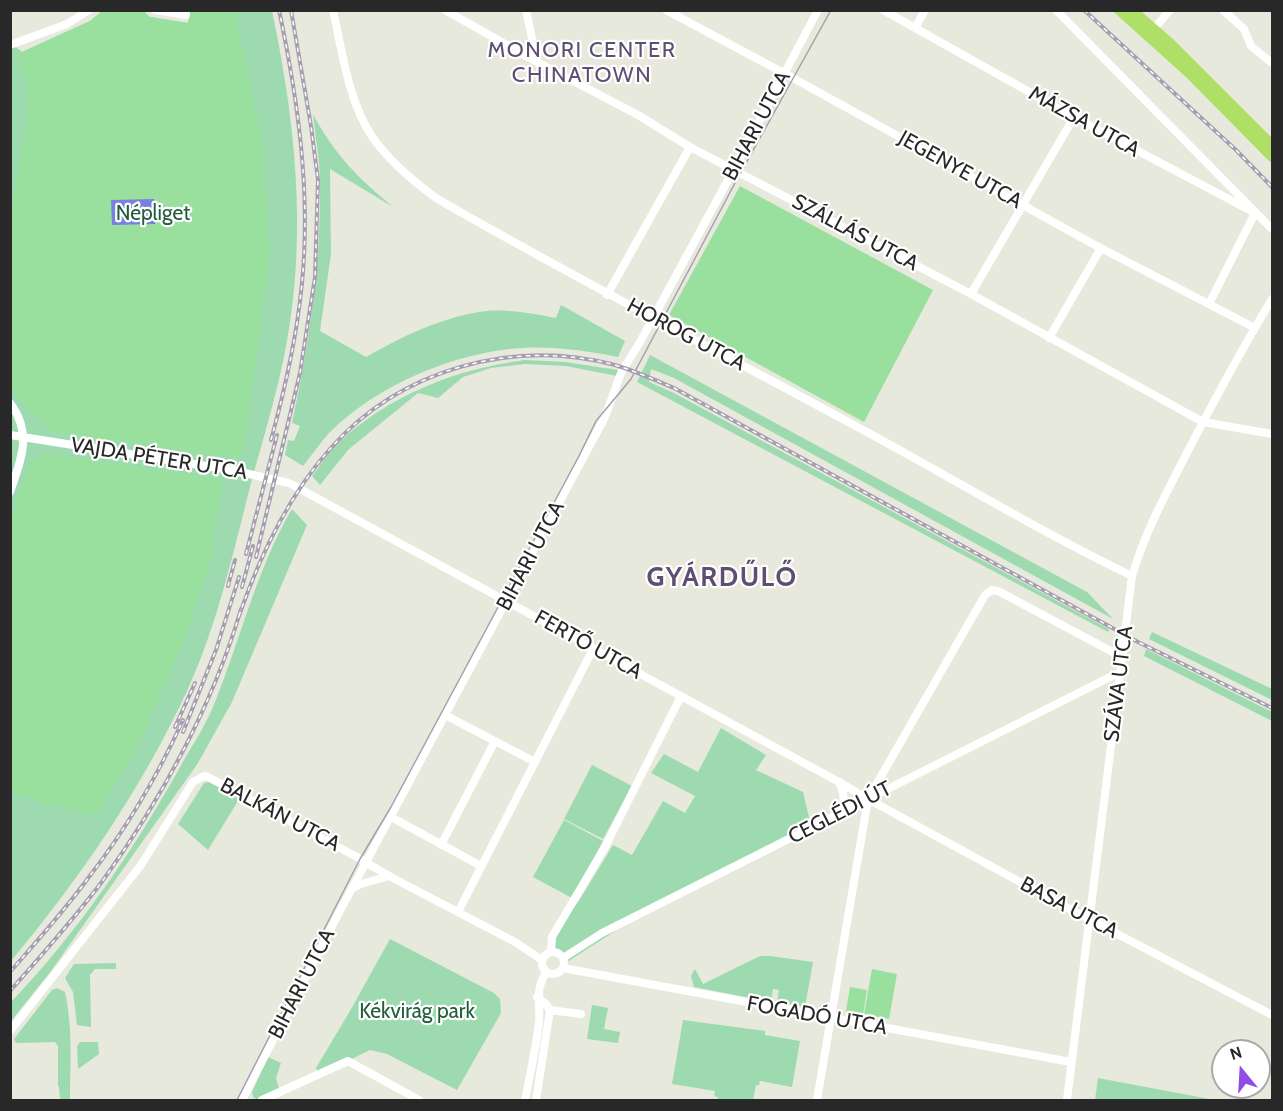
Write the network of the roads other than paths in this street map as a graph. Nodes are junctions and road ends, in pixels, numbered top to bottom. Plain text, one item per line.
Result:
1 (89, 10) edge
2 (155, 10) edge
3 (333, 10) edge
4 (445, 10) edge
5 (526, 10) edge
6 (666, 10) edge
7 (818, 10) edge
8 (883, 10) edge
9 (925, 10) edge
10 (1056, 10) edge
11 (1170, 10) edge
12 (1223, 10) edge
13 (1125, 11) edge
14 (186, 15) dead end
15 (915, 28) junction
16 (1152, 32) junction
17 (10, 45) edge
18 (537, 62) junction
19 (1272, 63) edge
20 (785, 74) junction
21 (1074, 117) junction
22 (1272, 145) edge
23 (690, 147) junction
24 (1272, 157) edge
25 (734, 168) junction
26 (1227, 185) junction
27 (1221, 196) junction
28 (1023, 206) junction
29 (1255, 213) junction
30 (1272, 229) edge
31 (1101, 248) junction
32 (971, 294) junction
33 (607, 295) junction
34 (1272, 299) edge
35 (1209, 304) junction
36 (654, 317) junction
37 (1255, 328) junction
38 (1049, 338) junction
39 (10, 403) edge
40 (1203, 422) junction
41 (1272, 434) edge
42 (10, 435) edge
43 (24, 437) junction
44 (304, 490) joint
45 (10, 492) edge
46 (1132, 576) junction
47 (507, 601) junction
48 (593, 649) junction
49 (1122, 657) junction
50 (1120, 672) junction
51 (681, 696) junction
52 (445, 715) junction
53 (495, 741) junction
54 (535, 762) junction
55 (839, 782) junction
56 (868, 800) junction
57 (839, 813) junction
58 (391, 817) junction
59 (441, 845) junction
60 (367, 862) junction
61 (481, 866) junction
62 (389, 876) junction
63 (353, 888) junction
64 (458, 912) junction
65 (1089, 920) junction
66 (551, 952) junction
67 (562, 958) junction
68 (542, 960) junction
69 (563, 968) junction
70 (546, 972) junction
71 (537, 997) junction
72 (550, 1010) junction
73 (581, 1014) dead end
74 (1272, 1015) edge
75 (831, 1018) junction
76 (10, 1031) edge
77 (1071, 1062) junction
78 (242, 1101) edge
79 (262, 1101) edge
80 (419, 1101) edge
81 (525, 1101) edge
82 (536, 1101) edge
83 (817, 1101) edge
84 (1067, 1101) edge

1 - 17 street
2 - 14 street
3 - 33 street, HOROG UTCA
4 - 18 street, SZÁLLÁS UTCA
5 - 18 street
6 - 20 street, JEGENYE UTCA
7 - 20 street, BIHARI UTCA
8 - 15 street, MÁZSA UTCA
9 - 15 street
10 - 26 street
11 - 16 street
12 - 19 street
13 - 16 main road
15 - 21 street, MÁZSA UTCA
16 - 22 main road
16 - 24 main road
18 - 23 street, SZÁLLÁS UTCA
20 - 25 street, BIHARI UTCA
20 - 28 street, JEGENYE UTCA
21 - 27 street, MÁZSA UTCA
21 - 28 street
23 - 25 street, SZÁLLÁS UTCA
23 - 33 street
25 - 32 street, SZÁLLÁS UTCA
25 - 36 street, BIHARI UTCA
26 - 27 street
26 - 29 street
27 - 29 street, MÁZSA UTCA
28 - 31 street, JEGENYE UTCA
28 - 32 street
29 - 30 street
29 - 35 street
31 - 35 street, JEGENYE UTCA
31 - 38 street
32 - 38 street, SZÁLLÁS UTCA
33 - 36 street, HOROG UTCA
34 - 37 street, SZÁVA UTCA
35 - 37 street, JEGENYE UTCA
36 - 46 street, HOROG UTCA
36 - 47 street, BIHARI UTCA
37 - 40 street, SZÁVA UTCA
38 - 40 street, SZÁLLÁS UTCA
39 - 43 street
40 - 41 street, SZÁLLÁS UTCA
40 - 46 street, SZÁVA UTCA
42 - 43 street, VAJDA PÉTER UTCA
43 - 44 street, VAJDA PÉTER UTCA
43 - 45 street
44 - 47 street, FERTŐ UTCA
46 - 49 street, SZÁVA UTCA
47 - 48 street, FERTŐ UTCA
47 - 52 street, BIHARI UTCA
48 - 51 street, FERTŐ UTCA
48 - 54 street
49 - 50 street, SZÁVA UTCA
49 - 56 street
50 - 56 street, CEGLÉDI ÚT
50 - 65 street, SZÁVA UTCA
51 - 55 street, FERTŐ UTCA
51 - 66 street
52 - 53 street
52 - 58 street, BIHARI UTCA
53 - 54 street
53 - 59 street
54 - 61 street
55 - 56 street, BASA UTCA
55 - 57 street
56 - 57 street, CEGLÉDI ÚT
56 - 65 street, BASA UTCA
56 - 75 street
57 - 67 street, CEGLÉDI ÚT
58 - 59 street
58 - 60 street, BIHARI UTCA
59 - 61 street
60 - 62 street, BALKÁN UTCA
60 - 63 street, BIHARI UTCA
60 - 76 street, BALKÁN UTCA
61 - 64 street
62 - 63 street
62 - 64 street, BALKÁN UTCA
63 - 78 street, BIHARI UTCA
64 - 68 street, BALKÁN UTCA
65 - 74 street, BASA UTCA
65 - 77 street, SZÁVA UTCA
66 - 67 street
66 - 68 street
67 - 69 street
68 - 70 street
69 - 70 street
69 - 75 street, FOGADÓ UTCA
70 - 71 street
71 - 72 street
71 - 81 street
72 - 73 street
72 - 82 street
75 - 77 street, FOGADÓ UTCA
75 - 83 street
77 - 84 street, SZÁVA UTCA
79 - 80 street

